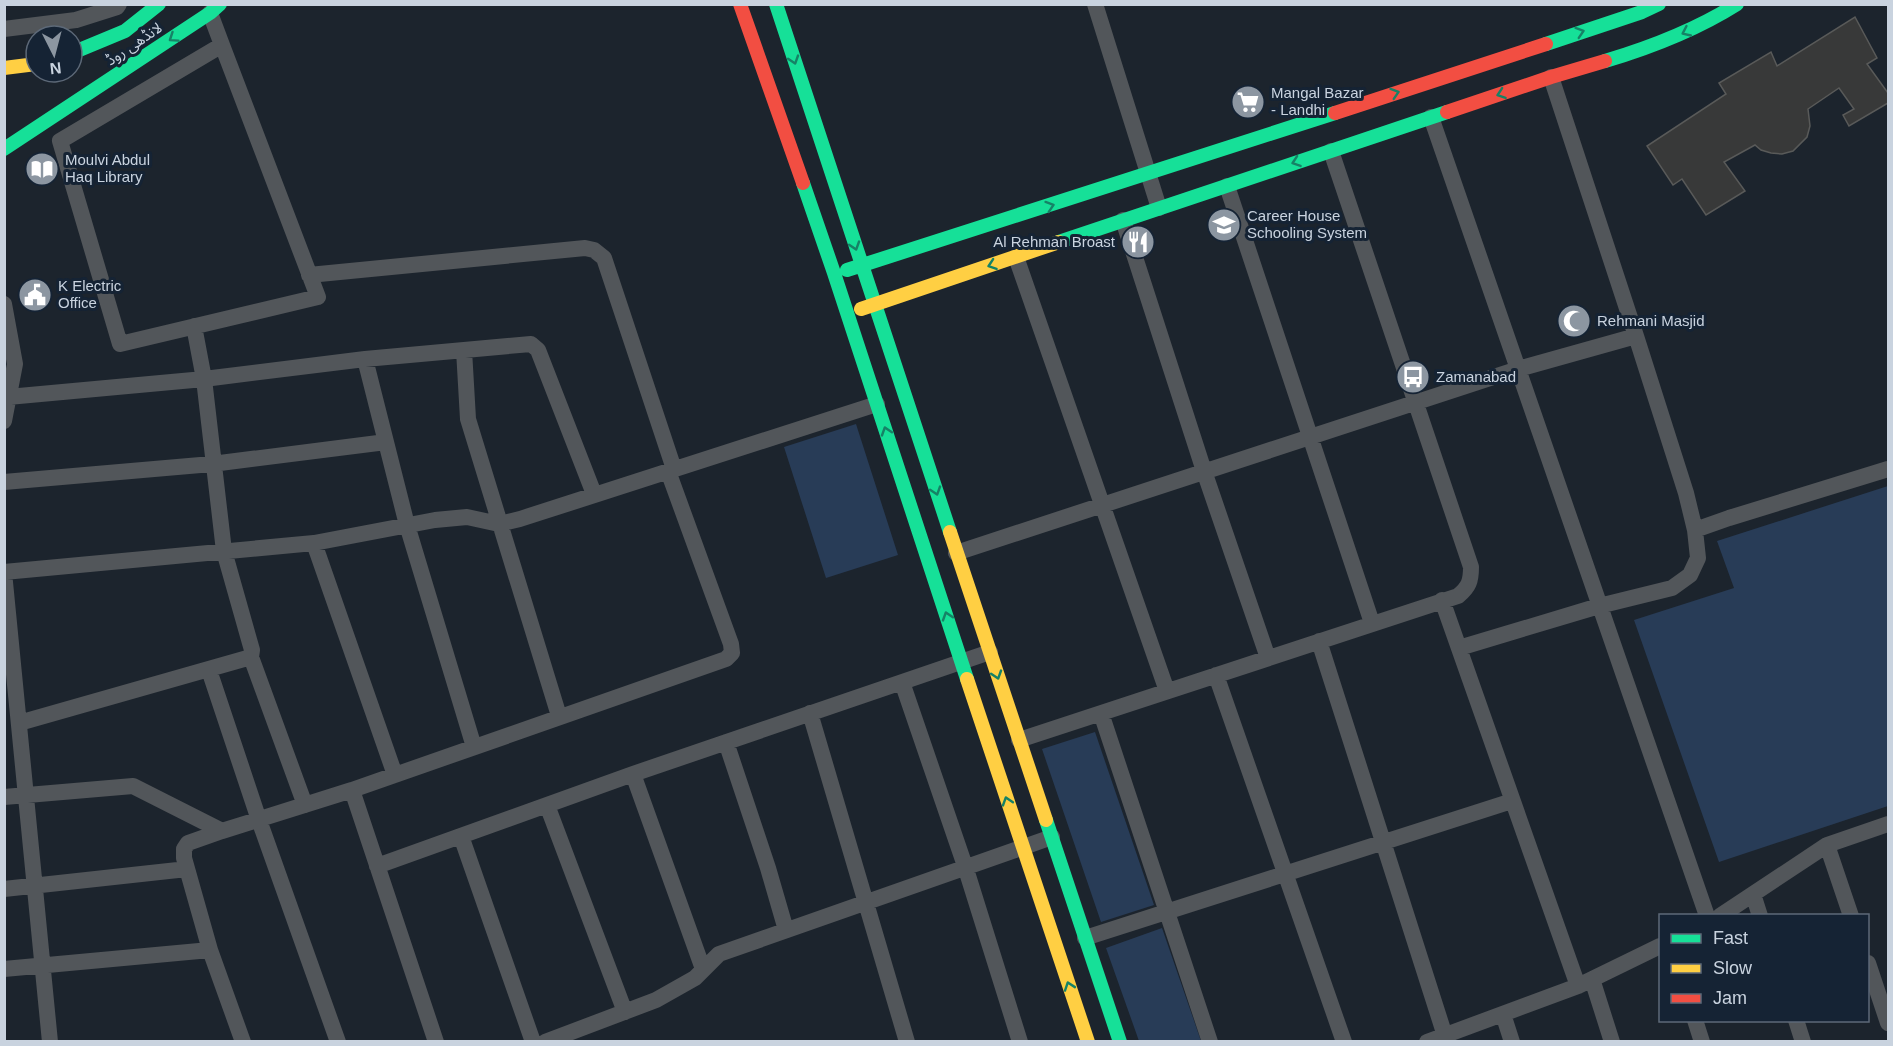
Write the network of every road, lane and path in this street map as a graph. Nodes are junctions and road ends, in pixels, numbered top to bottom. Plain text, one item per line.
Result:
1 (119, 4) edge
2 (159, 4) edge
3 (740, 4) edge
4 (776, 4) edge
5 (1095, 4) edge
6 (1659, 4) edge
7 (1730, 6) edge
8 (215, 9) edge
9 (4, 29) edge
10 (222, 45) junction
11 (84, 48) edge
12 (24, 66) edge
13 (4, 68) edge
14 (1551, 77) junction
15 (1431, 117) junction
16 (4, 149) edge
17 (1331, 151) junction
18 (1148, 174) junction
19 (1227, 186) junction
20 (1159, 208) junction
21 (1123, 220) junction
22 (1016, 257) junction
23 (861, 267) junction
24 (834, 273) junction
25 (309, 275) junction
26 (4, 303) edge
27 (874, 305) junction
28 (846, 314) junction
29 (194, 326) junction
30 (1636, 336) junction
31 (464, 350) junction
32 (365, 359) junction
33 (10, 365) edge
34 (1518, 369) junction
35 (204, 379) junction
36 (8, 398) junction
37 (1416, 403) junction
38 (877, 404) junction
39 (4, 421) edge
40 (1310, 437) junction
41 (386, 442) junction
42 (212, 464) junction
43 (671, 470) junction
44 (1888, 470) edge
45 (1204, 471) junction
46 (4, 482) edge
47 (594, 494) junction
48 (1102, 507) junction
49 (499, 524) junction
50 (407, 525) junction
51 (1695, 530) junction
52 (314, 543) junction
53 (224, 551) junction
54 (957, 553) junction
55 (4, 572) edge
56 (1442, 600) junction
57 (1599, 606) junction
58 (1372, 623) junction
59 (1319, 641) junction
60 (1459, 648) junction
61 (990, 652) junction
62 (251, 657) junction
63 (1268, 658) junction
64 (962, 662) junction
65 (209, 670) junction
66 (1216, 675) junction
67 (902, 682) junction
68 (1167, 691) junction
69 (810, 713) junction
70 (1101, 713) junction
71 (559, 717) junction
72 (19, 723) junction
73 (1019, 740) junction
74 (726, 742) junction
75 (474, 747) junction
76 (633, 774) junction
77 (395, 775) junction
78 (352, 790) junction
79 (26, 795) junction
80 (4, 797) edge
81 (1512, 801) junction
82 (305, 805) junction
83 (547, 805) junction
84 (259, 820) junction
85 (1888, 824) edge
86 (222, 831) junction
87 (461, 836) junction
88 (1052, 837) junction
89 (1383, 842) junction
90 (1827, 845) junction
91 (1022, 848) junction
92 (377, 866) junction
93 (965, 867) junction
94 (187, 869) junction
95 (1285, 874) junction
96 (35, 887) junction
97 (4, 889) edge
98 (1753, 894) junction
99 (867, 904) junction
100 (1166, 912) junction
101 (1707, 914) edge
102 (1722, 914) edge
103 (1760, 914) edge
104 (1851, 914) edge
105 (786, 930) junction
106 (1085, 938) junction
107 (1659, 946) edge
108 (210, 950) junction
109 (43, 966) junction
110 (1869, 966) edge
111 (4, 969) edge
112 (703, 969) junction
113 (1585, 982) junction
114 (625, 1012) junction
115 (1503, 1014) junction
116 (1696, 1022) edge
117 (1797, 1022) edge
118 (1888, 1023) edge
119 (579, 1036) edge
120 (1445, 1036) junction
121 (50, 1041) edge
122 (243, 1041) edge
123 (338, 1041) edge
124 (436, 1041) edge
125 (533, 1041) edge
126 (545, 1041) edge
127 (907, 1041) edge
128 (1020, 1041) edge
129 (1088, 1041) edge
130 (1120, 1041) edge
131 (1210, 1041) edge
132 (1344, 1041) edge
133 (1427, 1041) edge
134 (1512, 1041) edge
135 (1612, 1041) edge
136 (1702, 1041) edge
137 (1803, 1041) edge

1 - 9 street
2 - 11 main road, لانڈھی روڈ
3 - 24 main road
4 -> 23 main road
5 - 18 street
18 -> 6 main road
7 -> 14 main road
8 - 10 street
8 -> 16 main road, لانڈھی روڈ
10 - 25 street
10 - 29 street
12 - 13 main road
14 -> 15 main road
14 - 30 street
15 - 17 main road
15 - 34 street
17 -> 19 main road
17 - 37 street
18 - 20 street
23 -> 18 main road
19 - 20 main road
19 - 40 street
20 - 21 main road
21 - 22 main road
21 - 45 street
22 -> 27 main road
22 - 48 street
23 - 24 main road
23 - 27 main road
24 - 28 main road
25 - 29 street
25 - 43 street
26 - 33 street
27 - 28 main road
27 -> 54 main road
28 - 38 main road
29 - 35 street
30 - 34 street
30 - 51 street
31 - 32 street
31 - 47 street
31 - 49 street
32 - 35 street
32 - 41 street
33 - 36 street
34 - 37 street
34 - 57 street
35 - 36 street
35 - 42 street
36 - 39 street
37 - 40 street
37 - 56 street
38 - 43 street
64 -> 38 main road
40 - 45 street
40 - 58 street
41 - 42 street
41 - 50 street
42 - 46 street
42 - 53 street
43 - 47 street
43 - 71 street
44 - 51 street
45 - 48 street
45 - 63 street
47 - 49 street
48 - 54 street
48 - 68 street
49 - 50 street
49 - 71 street
50 - 52 street
50 - 75 street
51 - 57 street
52 - 53 street
52 - 77 street
53 - 55 street
53 - 62 street
54 - 61 main road
55 - 72 street
56 - 58 street
56 - 60 street
57 - 60 street
57 - 101 street
58 - 59 street
59 - 63 street
59 - 89 street
60 - 81 street
61 - 64 street
61 -> 73 main road
62 - 65 street
62 - 82 street
63 - 66 street
64 - 67 street
91 -> 64 main road
65 - 72 street
65 - 84 street
66 - 68 street
66 - 95 street
67 - 69 street
67 - 93 street
68 - 70 street
69 - 74 street
69 - 99 street
70 - 73 street
70 - 100 street
71 - 75 street
72 - 79 street
73 - 88 main road
74 - 76 street
74 - 105 street
75 - 77 street
76 - 83 street
76 - 112 street
77 - 78 street
78 - 82 street
78 - 92 street
79 - 80 street
79 - 86 street
79 - 96 street
81 - 89 street
81 - 113 street
82 - 84 street
83 - 87 street
83 - 114 street
84 - 86 street
84 - 123 street
85 - 90 street
86 - 94 street
87 - 92 street
87 - 125 street
88 - 91 street
88 - 106 main road
89 - 95 street
89 - 120 street
90 - 98 street
90 - 104 street
91 - 93 street
129 -> 91 main road
92 - 124 street
93 - 99 street
93 - 128 street
94 - 96 street
94 - 108 street
95 - 100 street
95 - 132 street
96 - 97 street
96 - 109 street
98 - 102 street
98 - 103 street
99 - 105 street
99 - 127 street
100 - 106 street
100 - 131 street
105 - 112 street
106 - 130 main road
107 - 113 street
108 - 109 street
108 - 122 street
109 - 111 street
109 - 121 street
110 - 118 street
112 - 114 street
113 - 115 street
113 - 135 street
114 - 119 street
115 - 120 street
115 - 134 street
116 - 136 street
117 - 137 street
119 - 126 street
120 - 133 street

